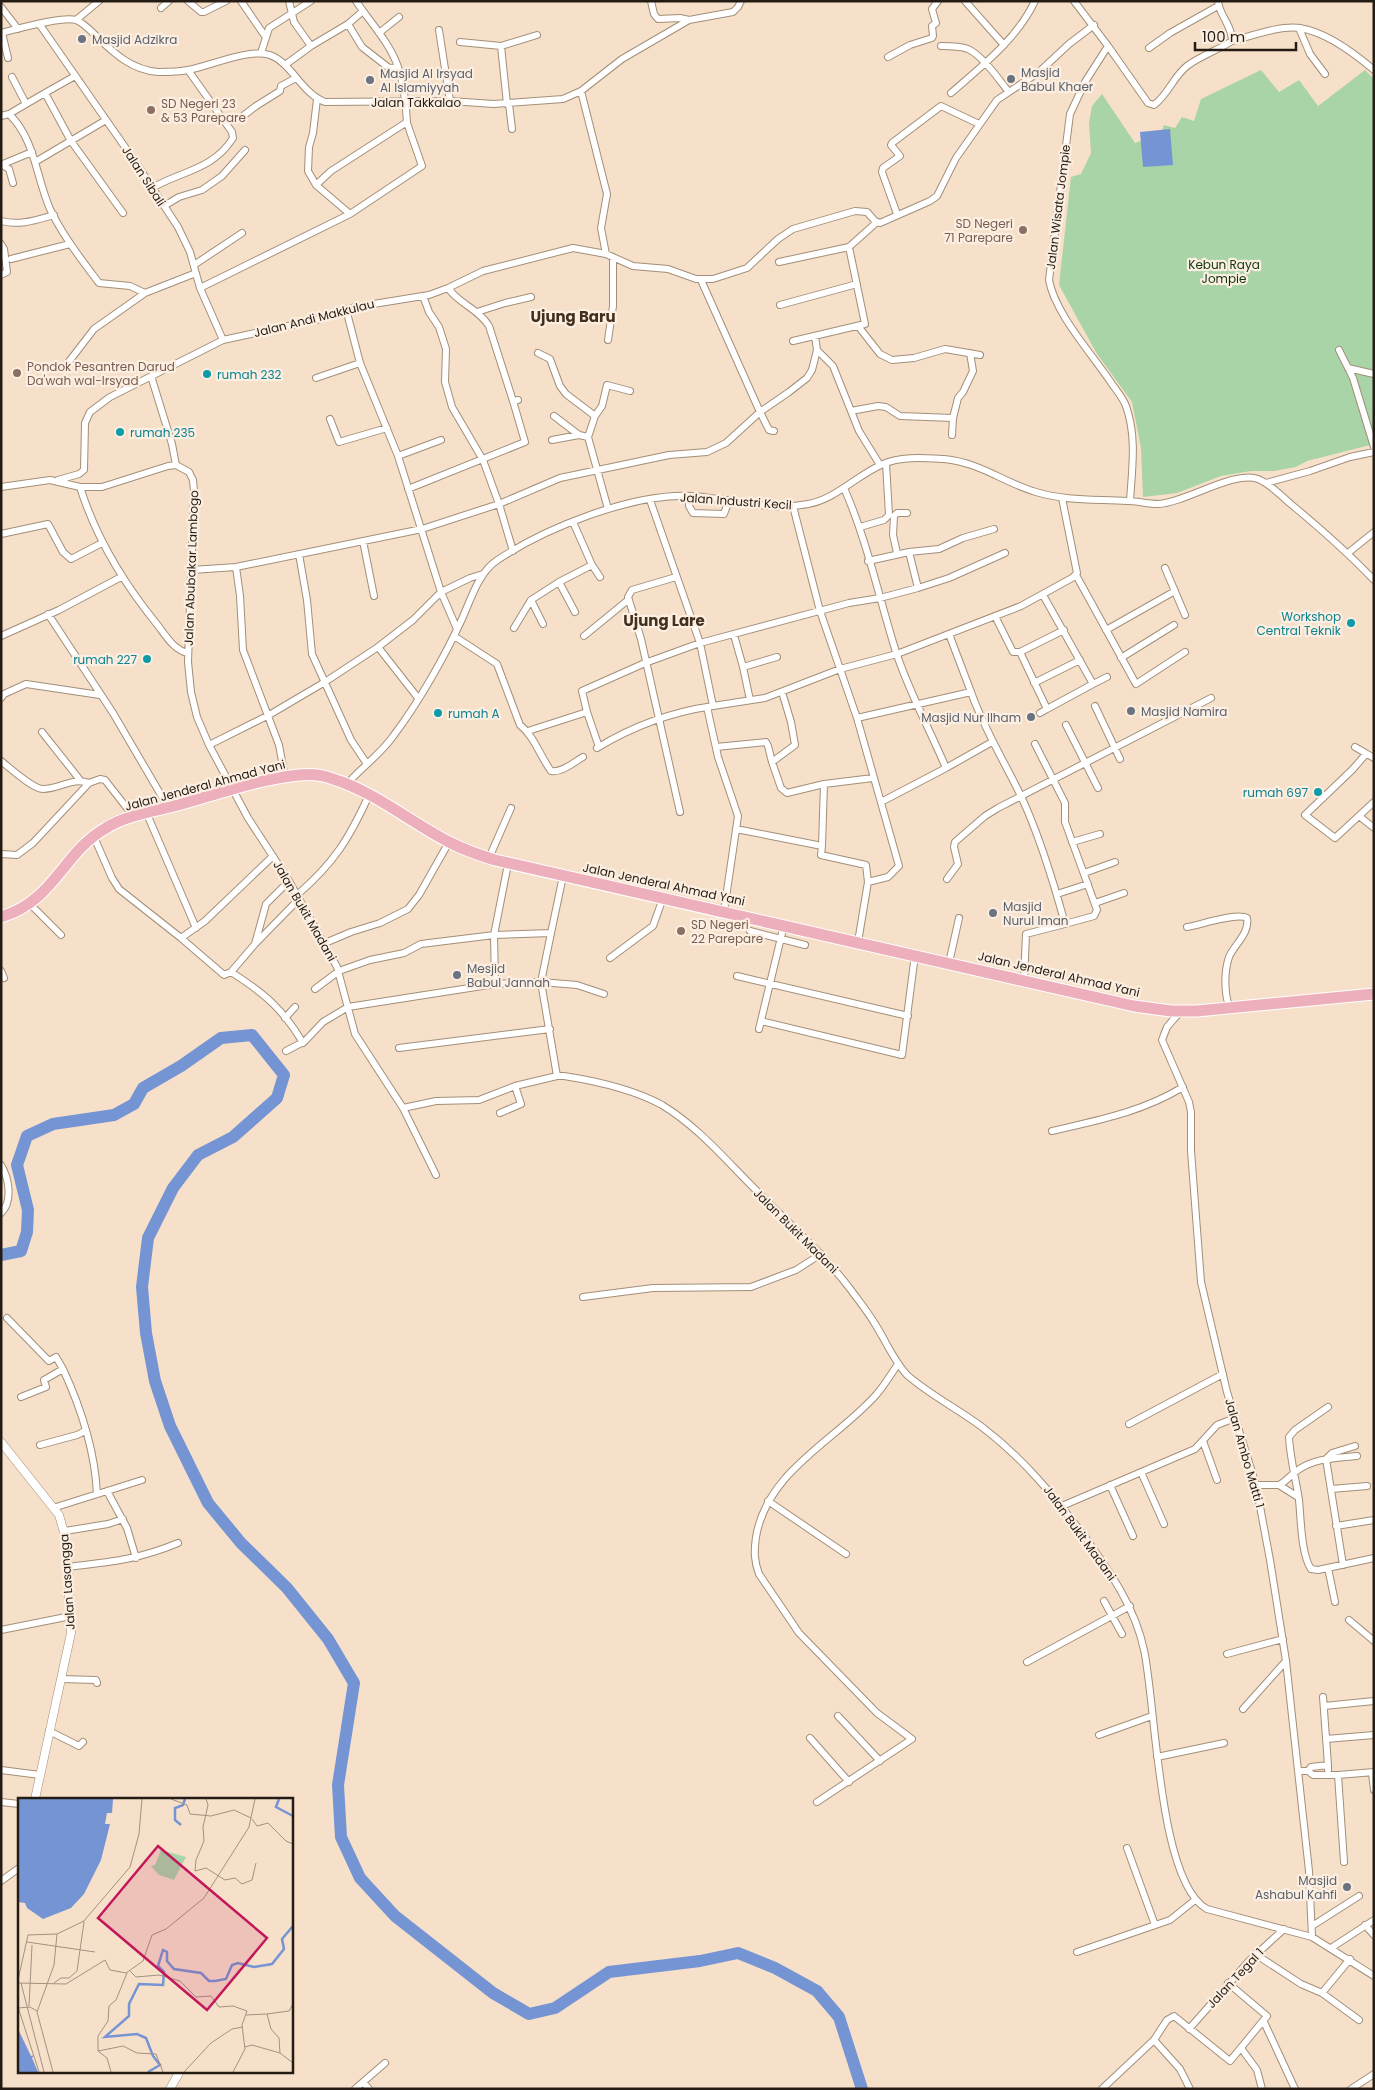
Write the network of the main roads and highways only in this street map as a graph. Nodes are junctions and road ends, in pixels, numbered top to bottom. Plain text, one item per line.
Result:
1 (1, 917) edge
2 (1374, 994) edge

1 - 2 highway, Jalan Jenderal Ahmad Yani

